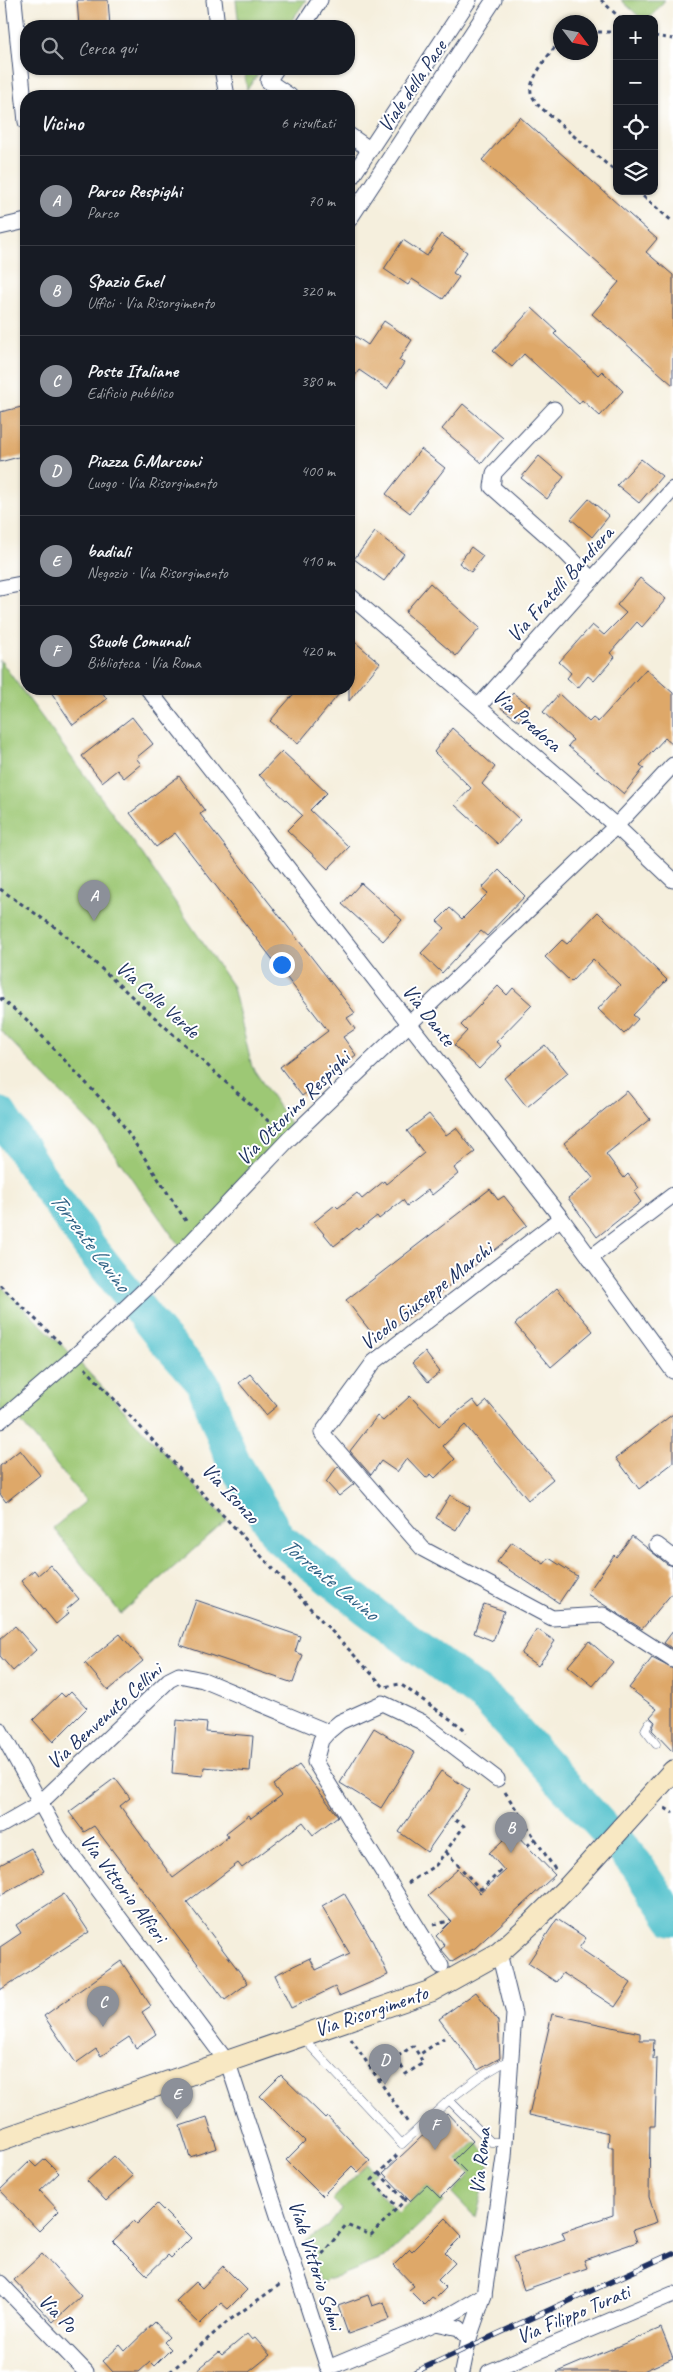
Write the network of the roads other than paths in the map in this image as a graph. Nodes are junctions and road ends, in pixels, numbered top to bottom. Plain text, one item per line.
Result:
1 (14, 0) edge
2 (214, 0) edge
3 (320, 0) edge
4 (469, 0) edge
5 (494, 0) edge
6 (216, 20) edge
7 (308, 20) edge
8 (432, 55) junction
9 (20, 61) edge
10 (450, 67) junction
11 (21, 75) edge
12 (223, 75) edge
13 (272, 75) edge
14 (23, 90) edge
15 (225, 90) edge
16 (281, 90) edge
17 (355, 139) edge
18 (370, 149) junction
19 (355, 171) edge
20 (355, 207) edge
21 (20, 222) edge
22 (0, 227) edge
23 (554, 409) dead end
24 (673, 489) edge
25 (592, 580) junction
26 (20, 584) edge
27 (0, 588) edge
28 (355, 600) edge
29 (153, 695) edge
30 (479, 706) junction
31 (673, 765) edge
32 (616, 826) junction
33 (673, 880) edge
34 (409, 1024) junction
35 (673, 1195) edge
36 (561, 1218) junction
37 (590, 1258) junction
38 (673, 1371) edge
39 (0, 1421) edge
40 (658, 1545) dead end
41 (673, 1557) edge
42 (673, 1660) edge
43 (648, 1723) dead end
44 (0, 1730) edge
45 (328, 1732) junction
46 (656, 1744) dead end
47 (671, 1773) edge
48 (497, 1779) road end
49 (40, 1803) junction
50 (0, 1826) edge
51 (499, 1953) junction
52 (441, 1966) dead end
53 (301, 2035) junction
54 (510, 2059) junction
55 (228, 2062) junction
56 (449, 2100) junction
57 (0, 2140) edge
58 (504, 2142) junction
59 (0, 2283) edge
60 (673, 2294) edge
61 (484, 2296) junction
62 (436, 2323) junction
63 (469, 2338) junction
64 (86, 2372) edge
65 (462, 2372) edge
66 (489, 2372) edge

1 - 9 street
2 - 6 street
3 - 7 street
4 - 8 street, Viale della Pace
5 - 10 street, Viale della Pace
8 - 10 street
8 - 18 street, Viale della Pace
10 - 20 street, Viale della Pace
11 - 14 street
12 - 15 street
13 - 16 street
17 - 18 street
18 - 19 street, Viale della Pace
21 - 22 street
23 - 25 street
24 - 25 street, Via Fratelli Bandiera
25 - 30 street, Via Fratelli Bandiera
26 - 27 street
28 - 30 street, Via Predosa
29 - 34 street, Via Dante
30 - 32 street, Via Predosa
31 - 32 street, Via Ottorino Respighi
32 - 33 street, Via Predosa
32 - 34 street, Via Ottorino Respighi
34 - 36 street, Via Dante
34 - 39 street, Via Ottorino Respighi
35 - 37 street
36 - 37 street, Via Dante
36 - 42 street, Vicolo Giuseppe Marchi
37 - 38 street, Via Dante
40 - 41 street
43 - 46 lane
44 - 49 street, Via Vittorio Alfieri
45 - 48 street
45 - 49 street, Via Benvenuto Cellini
45 - 52 street, Via Risorgimento
47 - 51 main road, Via Risorgimento
49 - 50 street, Via Benvenuto Cellini
49 - 55 street, Via Vittorio Alfieri
51 - 53 main road, Via Risorgimento
51 - 54 street, Via Roma
53 - 55 main road, Via Risorgimento
53 - 56 lane
54 - 56 lane
54 - 58 street, Via Roma
55 - 57 main road, Via Risorgimento
55 - 62 street, Viale Vittorio Solmi
56 - 58 lane
58 - 61 street, Via Roma
59 - 64 street, Via Po
60 - 66 street, Via Filippo Turati
61 - 62 street, Viale Vittorio Solmi
61 - 63 street, Via Roma
62 - 63 street
63 - 65 street, Via Roma

